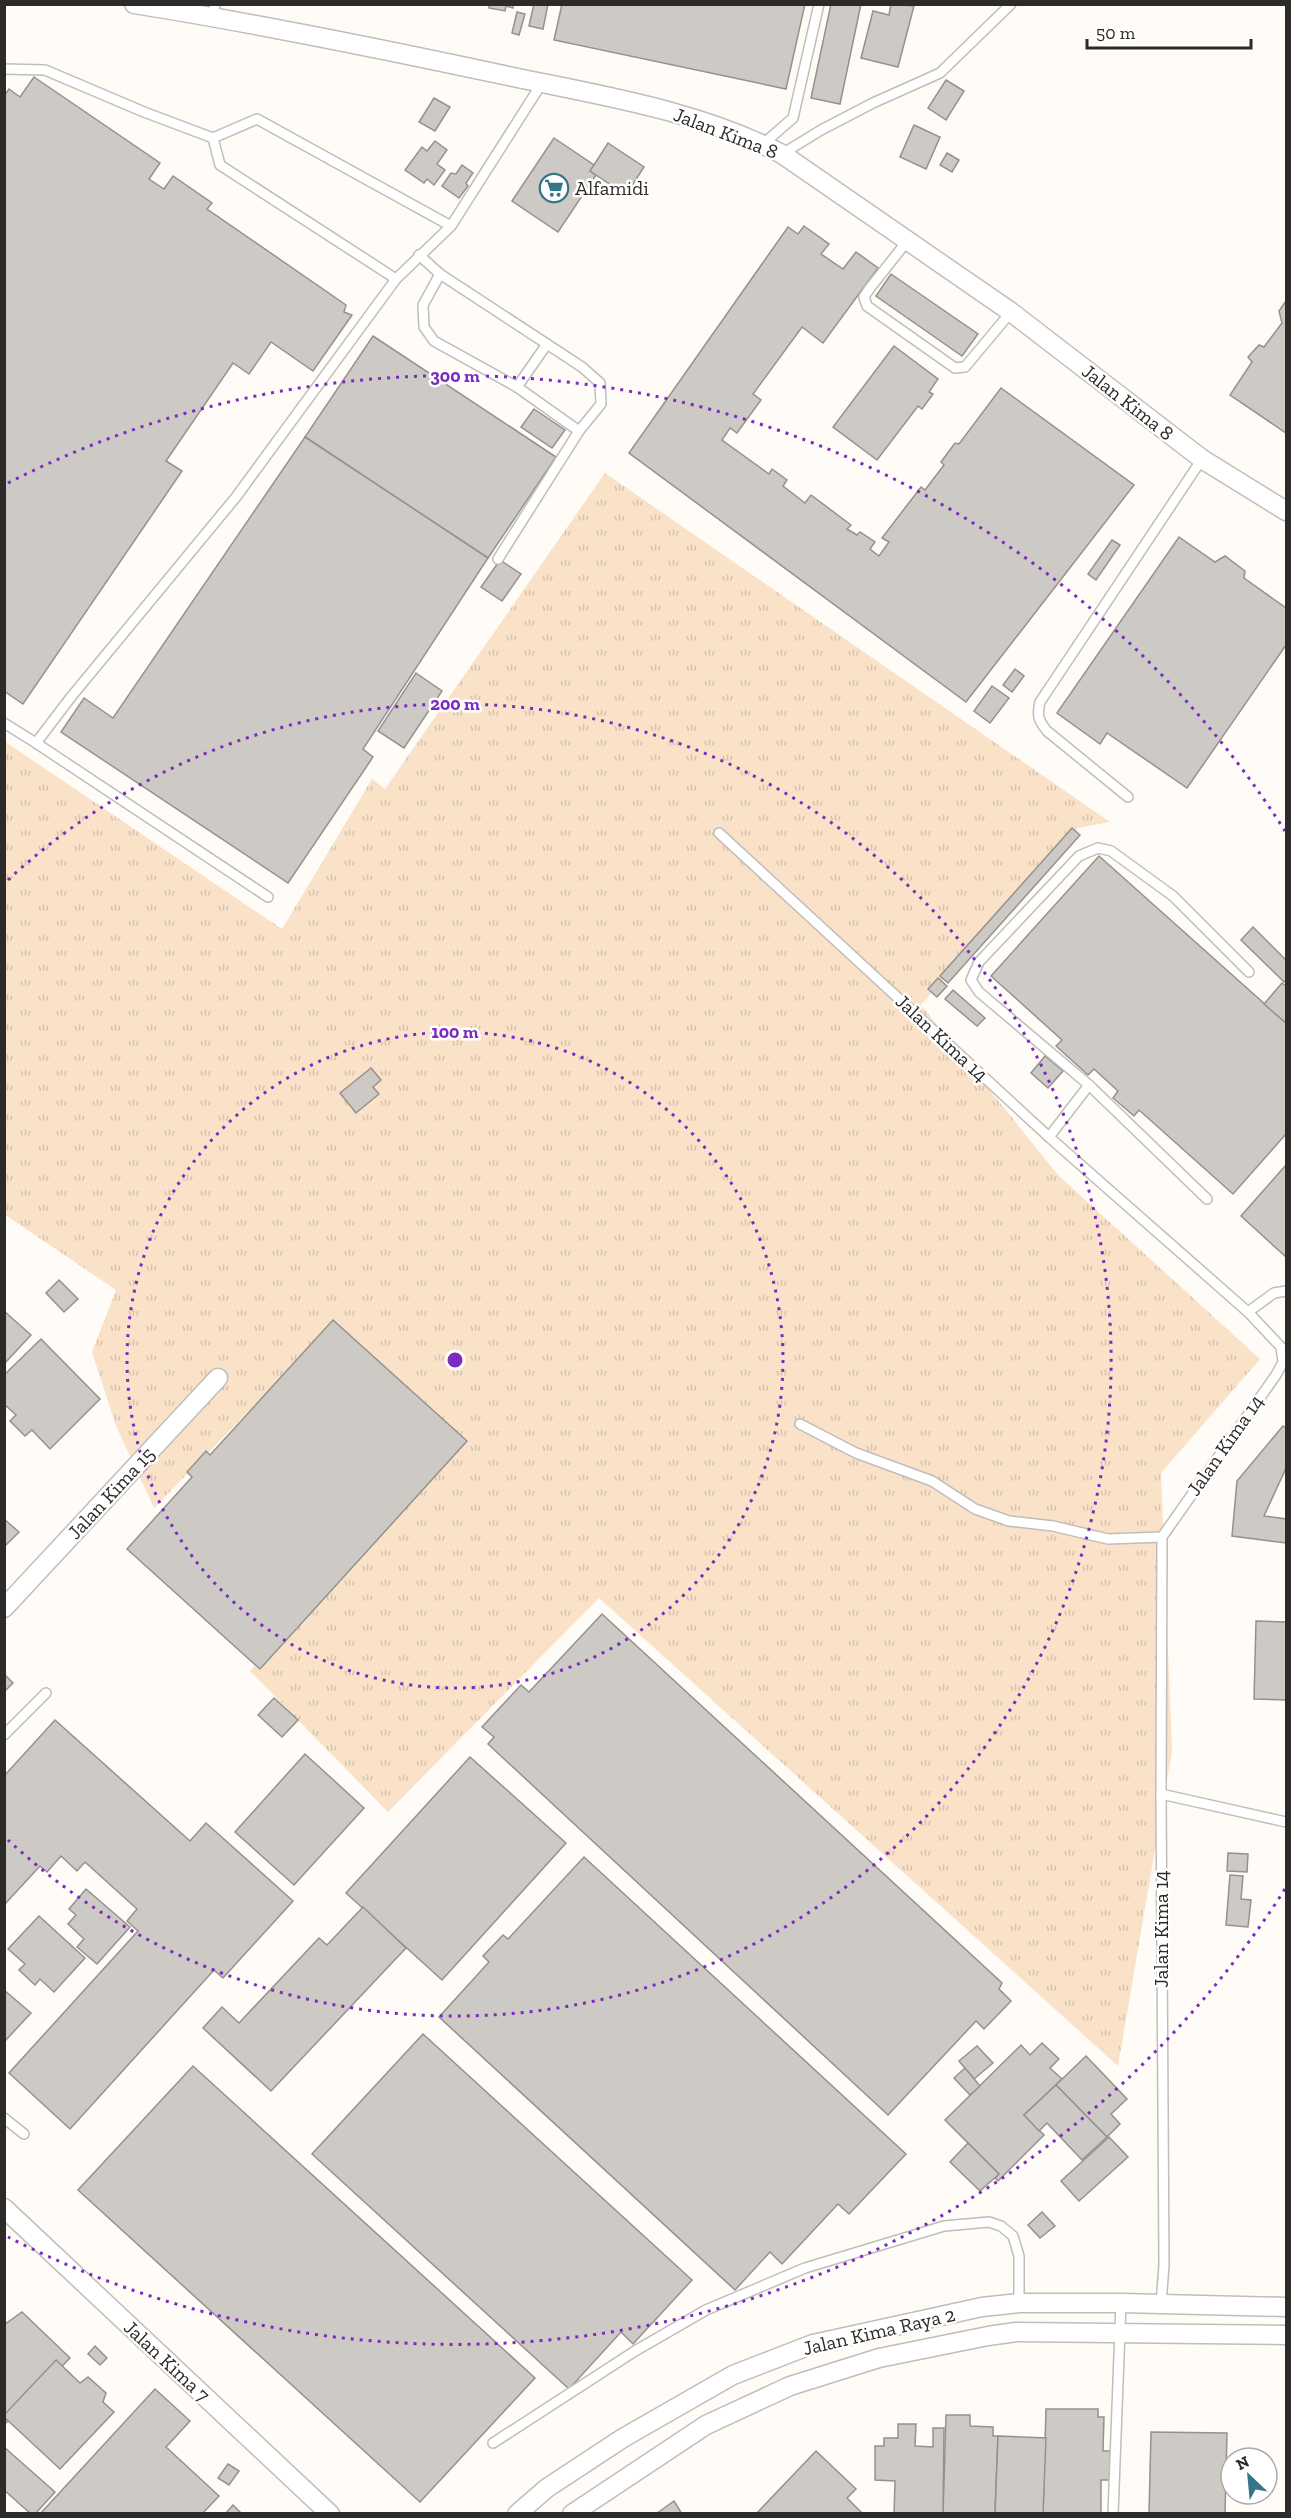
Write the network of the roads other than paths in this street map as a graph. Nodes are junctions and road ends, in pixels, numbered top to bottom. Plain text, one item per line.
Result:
1 (134, 4) edge
2 (819, 4) edge
3 (1011, 4) edge
4 (214, 11) edge
5 (4, 69) edge
6 (542, 83) junction
7 (213, 138) junction
8 (763, 144) junction
9 (782, 154) junction
10 (451, 226) junction
11 (908, 240) junction
12 (418, 255) junction
13 (440, 274) junction
14 (396, 279) junction
15 (1011, 312) junction
16 (547, 344) junction
17 (517, 387) junction
18 (579, 431) junction
19 (1202, 459) junction
20 (1285, 506) edge
21 (498, 559) dead end
22 (4, 723) edge
23 (36, 743) junction
24 (1128, 797) dead end
25 (719, 834) dead end
26 (268, 897) dead end
27 (1249, 972) dead end
28 (1089, 1085) junction
29 (1049, 1137) junction
30 (1207, 1199) dead end
31 (1287, 1291) edge
32 (1248, 1312) junction
33 (218, 1378) dead end
34 (800, 1424) dead end
35 (1162, 1537) junction
36 (4, 1608) edge
37 (46, 1693) dead end
38 (4, 1735) edge
39 (1161, 1794) junction
40 (1287, 1822) edge
41 (4, 2118) edge
42 (24, 2134) dead end
43 (4, 2208) edge
44 (1121, 2303) junction
45 (1019, 2304) junction
46 (1161, 2304) junction
47 (1287, 2307) edge
48 (1121, 2331) junction
49 (1287, 2335) edge
50 (493, 2443) dead end
51 (330, 2514) edge
52 (517, 2514) edge
53 (572, 2514) edge
54 (1113, 2514) edge

1 - 4 street, Jalan Kima 8
2 - 8 lane
3 - 9 lane
4 - 6 street, Jalan Kima 8
5 - 7 lane
6 - 8 street, Jalan Kima 8
6 - 10 lane
7 - 10 lane
7 - 14 lane
8 - 9 street, Jalan Kima 8
9 - 11 street, Jalan Kima 8
10 - 12 lane
11 - 15 street, Jalan Kima 8
11 - 15 lane
12 - 13 lane
12 - 14 lane
13 - 16 lane
13 - 17 lane
14 - 23 lane
15 - 19 street, Jalan Kima 8
16 - 17 lane
16 - 18 lane
17 - 18 lane
18 - 21 lane
19 - 20 street, Jalan Kima 8
19 - 24 lane
22 - 23 lane
23 - 26 lane
25 - 29 lane, Jalan Kima 14
27 - 28 lane
28 - 29 lane
28 - 30 lane
29 - 32 lane, Jalan Kima 14
31 - 32 lane
32 - 35 lane, Jalan Kima 14
33 - 36 street, Jalan Kima 15
34 - 35 lane
35 - 39 lane, Jalan Kima 14
37 - 38 lane
39 - 40 lane
39 - 46 lane, Jalan Kima 14
41 - 42 lane
43 - 51 street, Jalan Kima 7
44 - 45 street, Jalan Kima Raya 2
44 - 46 street, Jalan Kima Raya 2
44 - 48 lane
45 - 50 lane
45 - 52 street, Jalan Kima Raya 2
46 - 47 street, Jalan Kima Raya 2
48 - 49 street, Jalan Kima Raya 2
48 - 53 street, Jalan Kima Raya 2
48 - 54 lane

